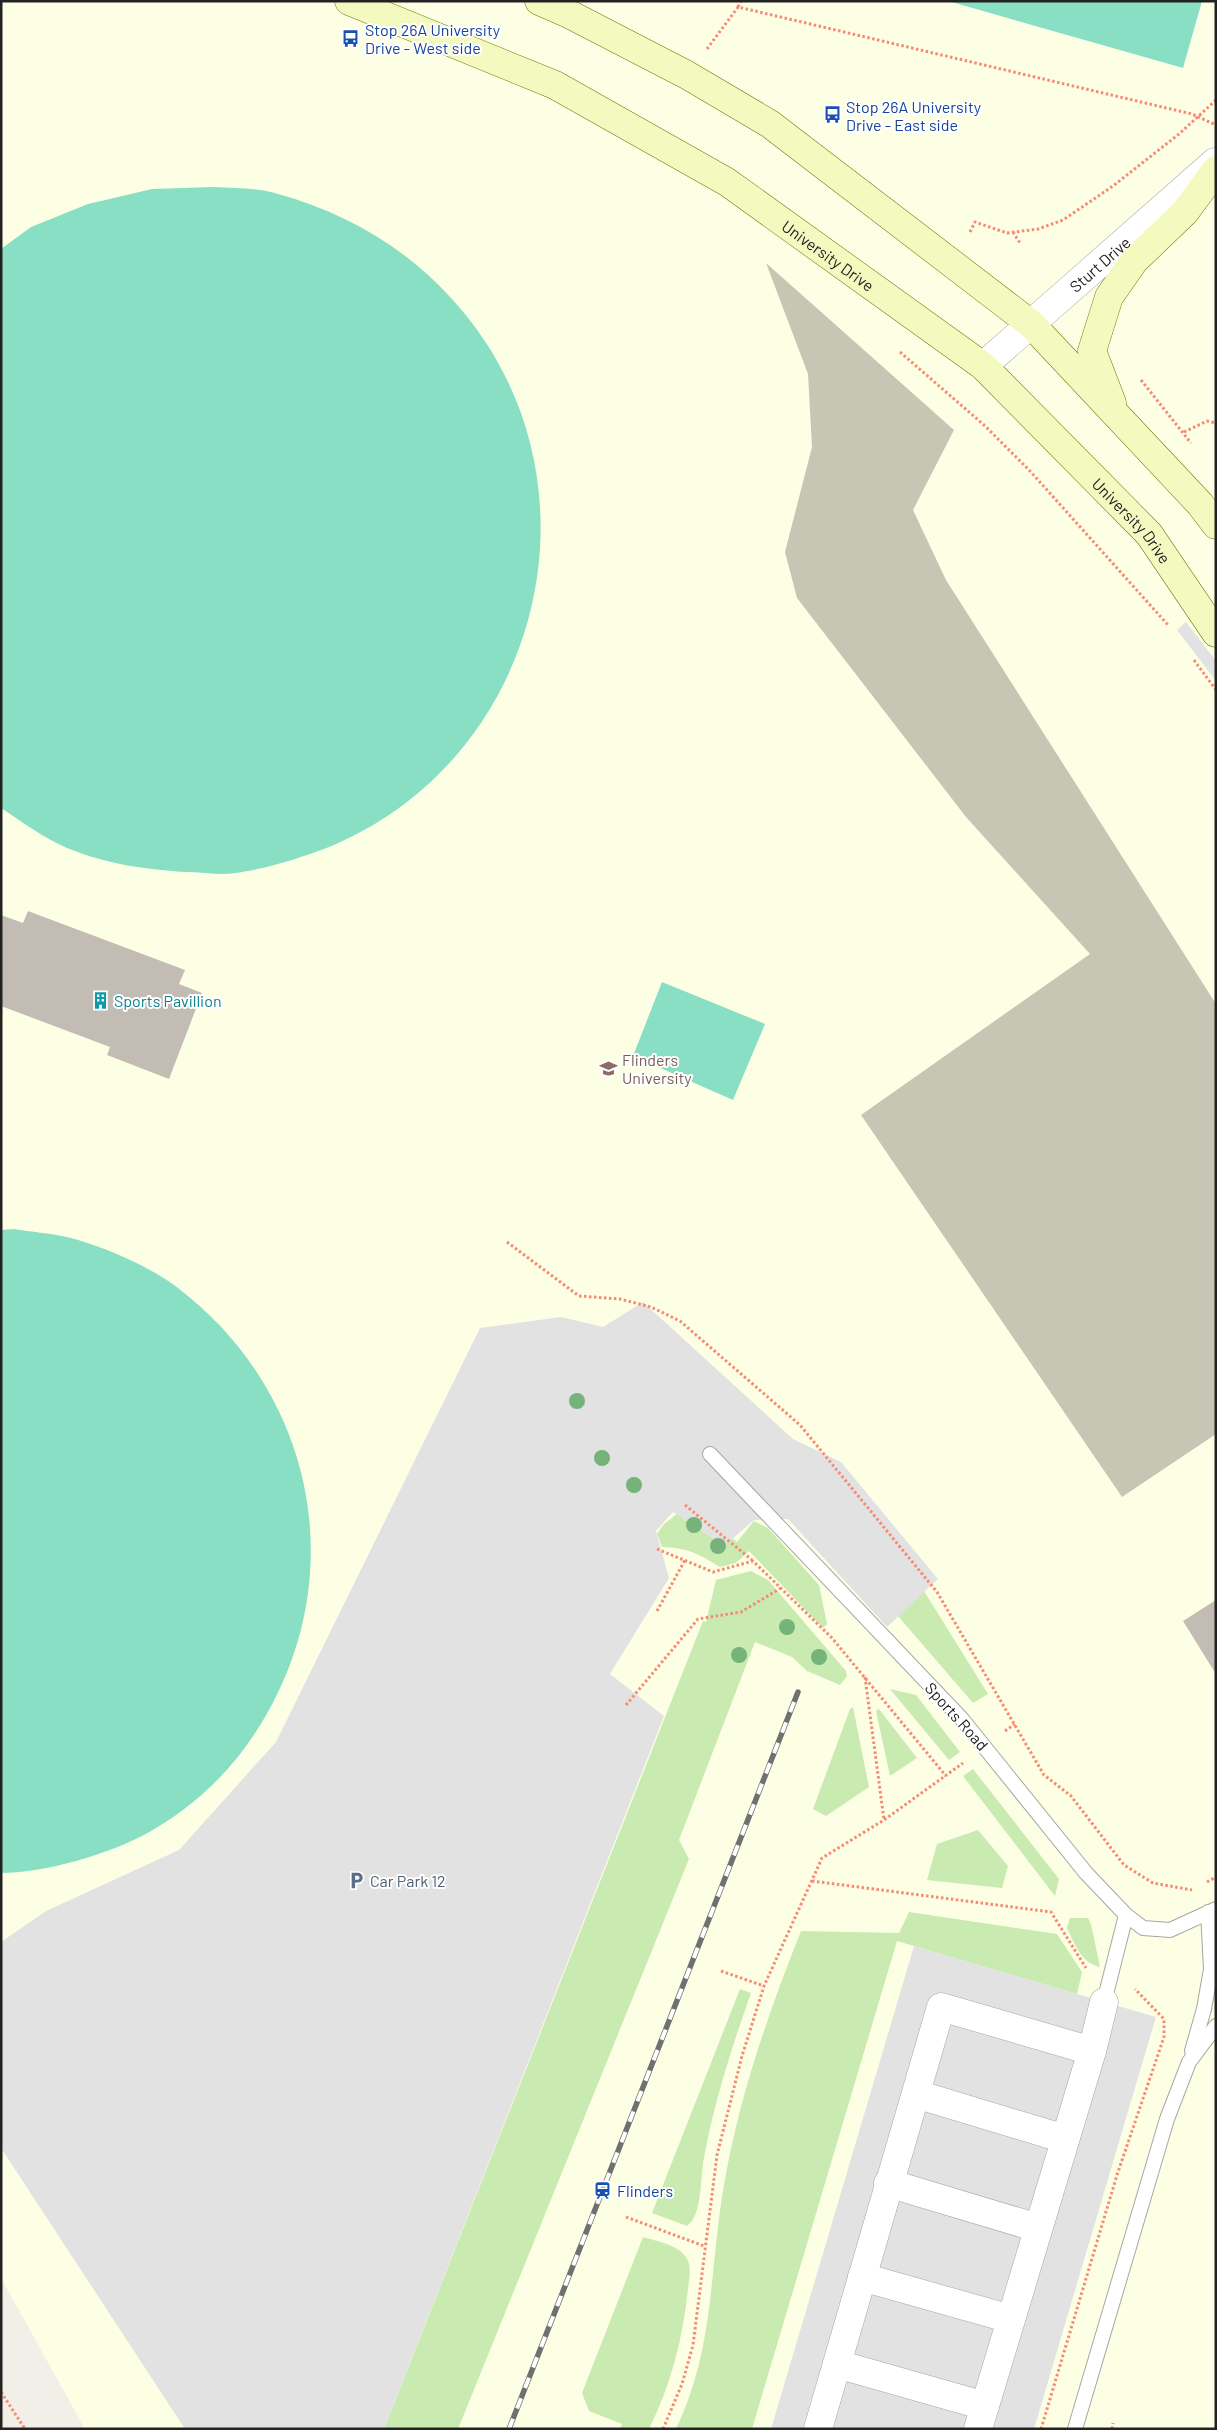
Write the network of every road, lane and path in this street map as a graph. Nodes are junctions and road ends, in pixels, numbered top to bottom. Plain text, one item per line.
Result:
1 (349, 1) edge
2 (539, 1) edge
3 (741, 1) edge
4 (738, 7) junction
5 (687, 75) junction
6 (1216, 100) edge
7 (1197, 117) junction
8 (1216, 125) edge
9 (1216, 161) edge
10 (1216, 170) edge
11 (970, 232) dead end
12 (1012, 232) junction
13 (1020, 243) dead end
14 (1031, 324) junction
15 (900, 352) dead end
16 (983, 366) junction
17 (1138, 375) dead end
18 (1117, 415) junction
19 (1216, 423) edge
20 (1184, 432) junction
21 (1195, 449) dead end
22 (1216, 526) edge
23 (1173, 632) dead end
24 (1216, 632) edge
25 (1189, 654) dead end
26 (1216, 690) edge
27 (507, 1242) dead end
28 (710, 1454) dead end
29 (685, 1505) dead end
30 (657, 1548) dead end
31 (685, 1560) junction
32 (753, 1561) junction
33 (781, 1588) junction
34 (658, 1611) dead end
35 (864, 1677) junction
36 (626, 1705) dead end
37 (966, 1760) dead end
38 (946, 1776) junction
39 (884, 1820) junction
40 (1216, 1877) edge
41 (812, 1881) junction
42 (1212, 1911) edge
43 (1051, 1912) dead end
44 (1126, 1915) junction
45 (721, 1971) dead end
46 (764, 1986) junction
47 (1104, 2002) joint
48 (1164, 2019) dead end
49 (1216, 2026) edge
50 (1092, 2051) junction
51 (1189, 2062) junction
52 (916, 2094) junction
53 (1065, 2139) junction
54 (888, 2183) junction
55 (626, 2216) dead end
56 (1038, 2228) junction
57 (704, 2246) junction
58 (862, 2277) junction
59 (1011, 2319) junction
60 (837, 2364) junction
61 (1, 2392) edge
62 (981, 2418) edge
63 (1114, 2423) dead end
64 (25, 2429) edge
65 (663, 2429) edge
66 (818, 2429) edge
67 (1041, 2429) edge
68 (1075, 2429) edge
69 (1112, 2429) edge

1 - 16 street, University Drive
2 - 5 street
3 - 4 path
4 - 5 path
4 - 7 path
5 - 14 street
6 - 7 path
7 - 8 path
7 - 12 path
9 - 14 street, Sturt Drive
10 - 18 street
11 - 12 path
12 - 13 path
14 - 16 street, Sturt Drive
14 - 18 street
15 - 23 path
16 - 24 street, University Drive
17 - 20 path
18 - 22 street
19 - 20 path
20 - 21 path
25 - 26 path
27 - 40 path
28 - 44 lane, Sports Road
29 - 32 path
30 - 31 path
31 - 32 path
31 - 34 path
32 - 33 path
33 - 35 path
33 - 36 path
35 - 38 path
35 - 39 path
37 - 38 path
38 - 39 path
39 - 41 path
41 - 43 path
41 - 46 path
42 - 44 lane, Sports Road
42 - 51 lane
44 - 47 lane
45 - 46 path
46 - 57 path
47 - 50 street
48 - 67 path
49 - 51 lane
50 - 52 street
50 - 53 street
51 - 68 lane
52 - 53 street
52 - 54 street
53 - 56 street
54 - 56 street
54 - 58 street
55 - 57 path
56 - 59 street
57 - 65 path
58 - 59 street
58 - 60 street
59 - 62 street
60 - 62 street
60 - 66 street
61 - 64 path
63 - 69 path

